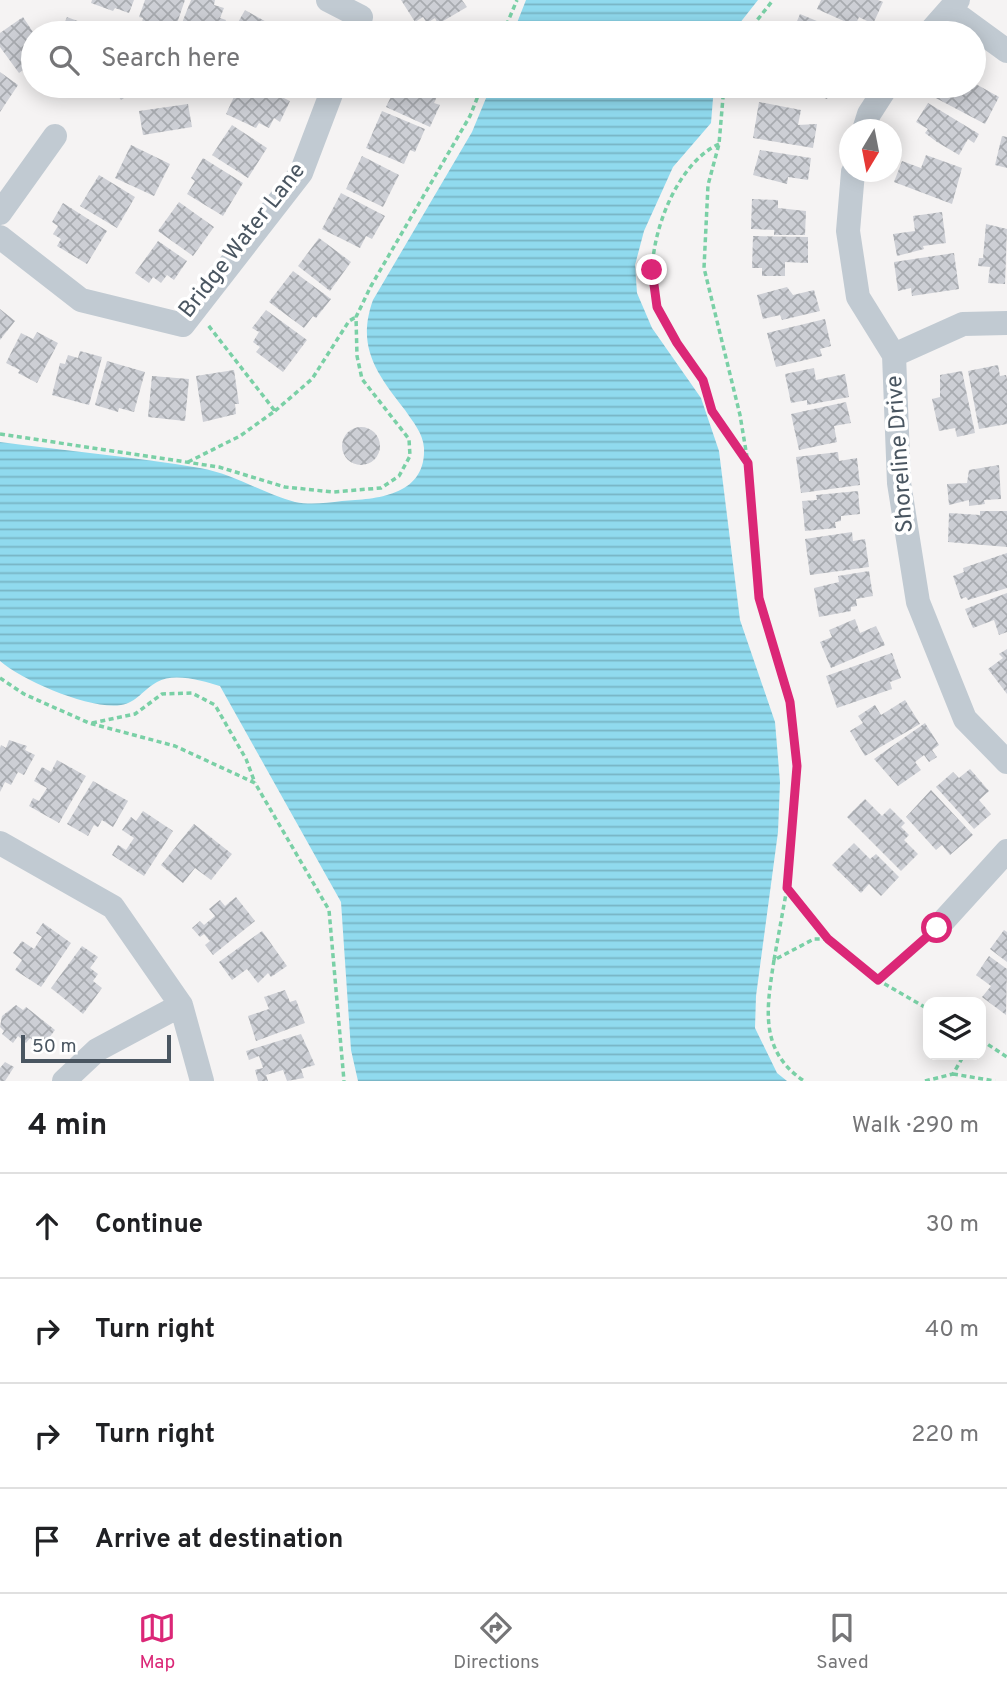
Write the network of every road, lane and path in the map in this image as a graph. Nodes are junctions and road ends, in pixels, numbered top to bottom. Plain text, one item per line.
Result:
1 (328, 0) edge
2 (517, 0) edge
3 (773, 0) edge
4 (955, 5) edge
5 (360, 21) edge
6 (508, 21) edge
7 (756, 21) edge
8 (940, 21) edge
9 (973, 21) edge
10 (986, 32) edge
11 (1007, 51) edge
12 (329, 98) edge
13 (477, 98) edge
14 (723, 98) edge
15 (879, 98) edge
16 (867, 119) edge
17 (55, 136) dead end
18 (719, 144) junction
19 (852, 182) edge
20 (0, 213) edge
21 (0, 237) edge
22 (195, 309) junction
23 (356, 317) junction
24 (1007, 323) edge
25 (894, 355) junction
26 (275, 411) junction
27 (0, 434) edge
28 (186, 463) junction
29 (748, 463) junction
30 (0, 678) edge
31 (89, 723) junction
32 (1007, 762) edge
33 (255, 783) junction
34 (0, 843) edge
35 (1007, 851) edge
36 (787, 888) junction
37 (937, 928) joint
38 (828, 939) junction
39 (774, 960) junction
40 (878, 980) junction
41 (181, 1005) junction
42 (923, 1006) edge
43 (986, 1043) edge
44 (1007, 1057) edge
45 (961, 1060) edge
46 (953, 1074) junction
47 (64, 1081) edge
48 (202, 1081) edge
49 (344, 1081) edge
50 (804, 1081) edge
51 (925, 1081) edge
52 (995, 1081) edge

1 - 5 street
2 - 6 path
3 - 7 path
4 - 8 street
4 - 9 street
10 - 11 street
12 - 22 street, Bridge Water Lane
13 - 23 path
14 - 18 path
15 - 16 street
17 - 20 street
18 - 29 path
18 - 29 path
19 - 25 street, Shoreline Drive
21 - 22 street, Bridge Water Lane
22 - 26 path
23 - 26 path
23 - 28 path
24 - 25 street
25 - 32 street, Shoreline Drive
26 - 28 path
27 - 28 path
29 - 36 path
30 - 31 path
31 - 33 path
31 - 33 path
33 - 49 path
34 - 41 street
35 - 37 street
36 - 38 path
36 - 39 path
37 - 40 path
38 - 39 path
38 - 40 path
39 - 50 path
40 - 42 path
41 - 47 street
41 - 48 street
43 - 44 path
45 - 46 path
46 - 51 path
46 - 52 path

